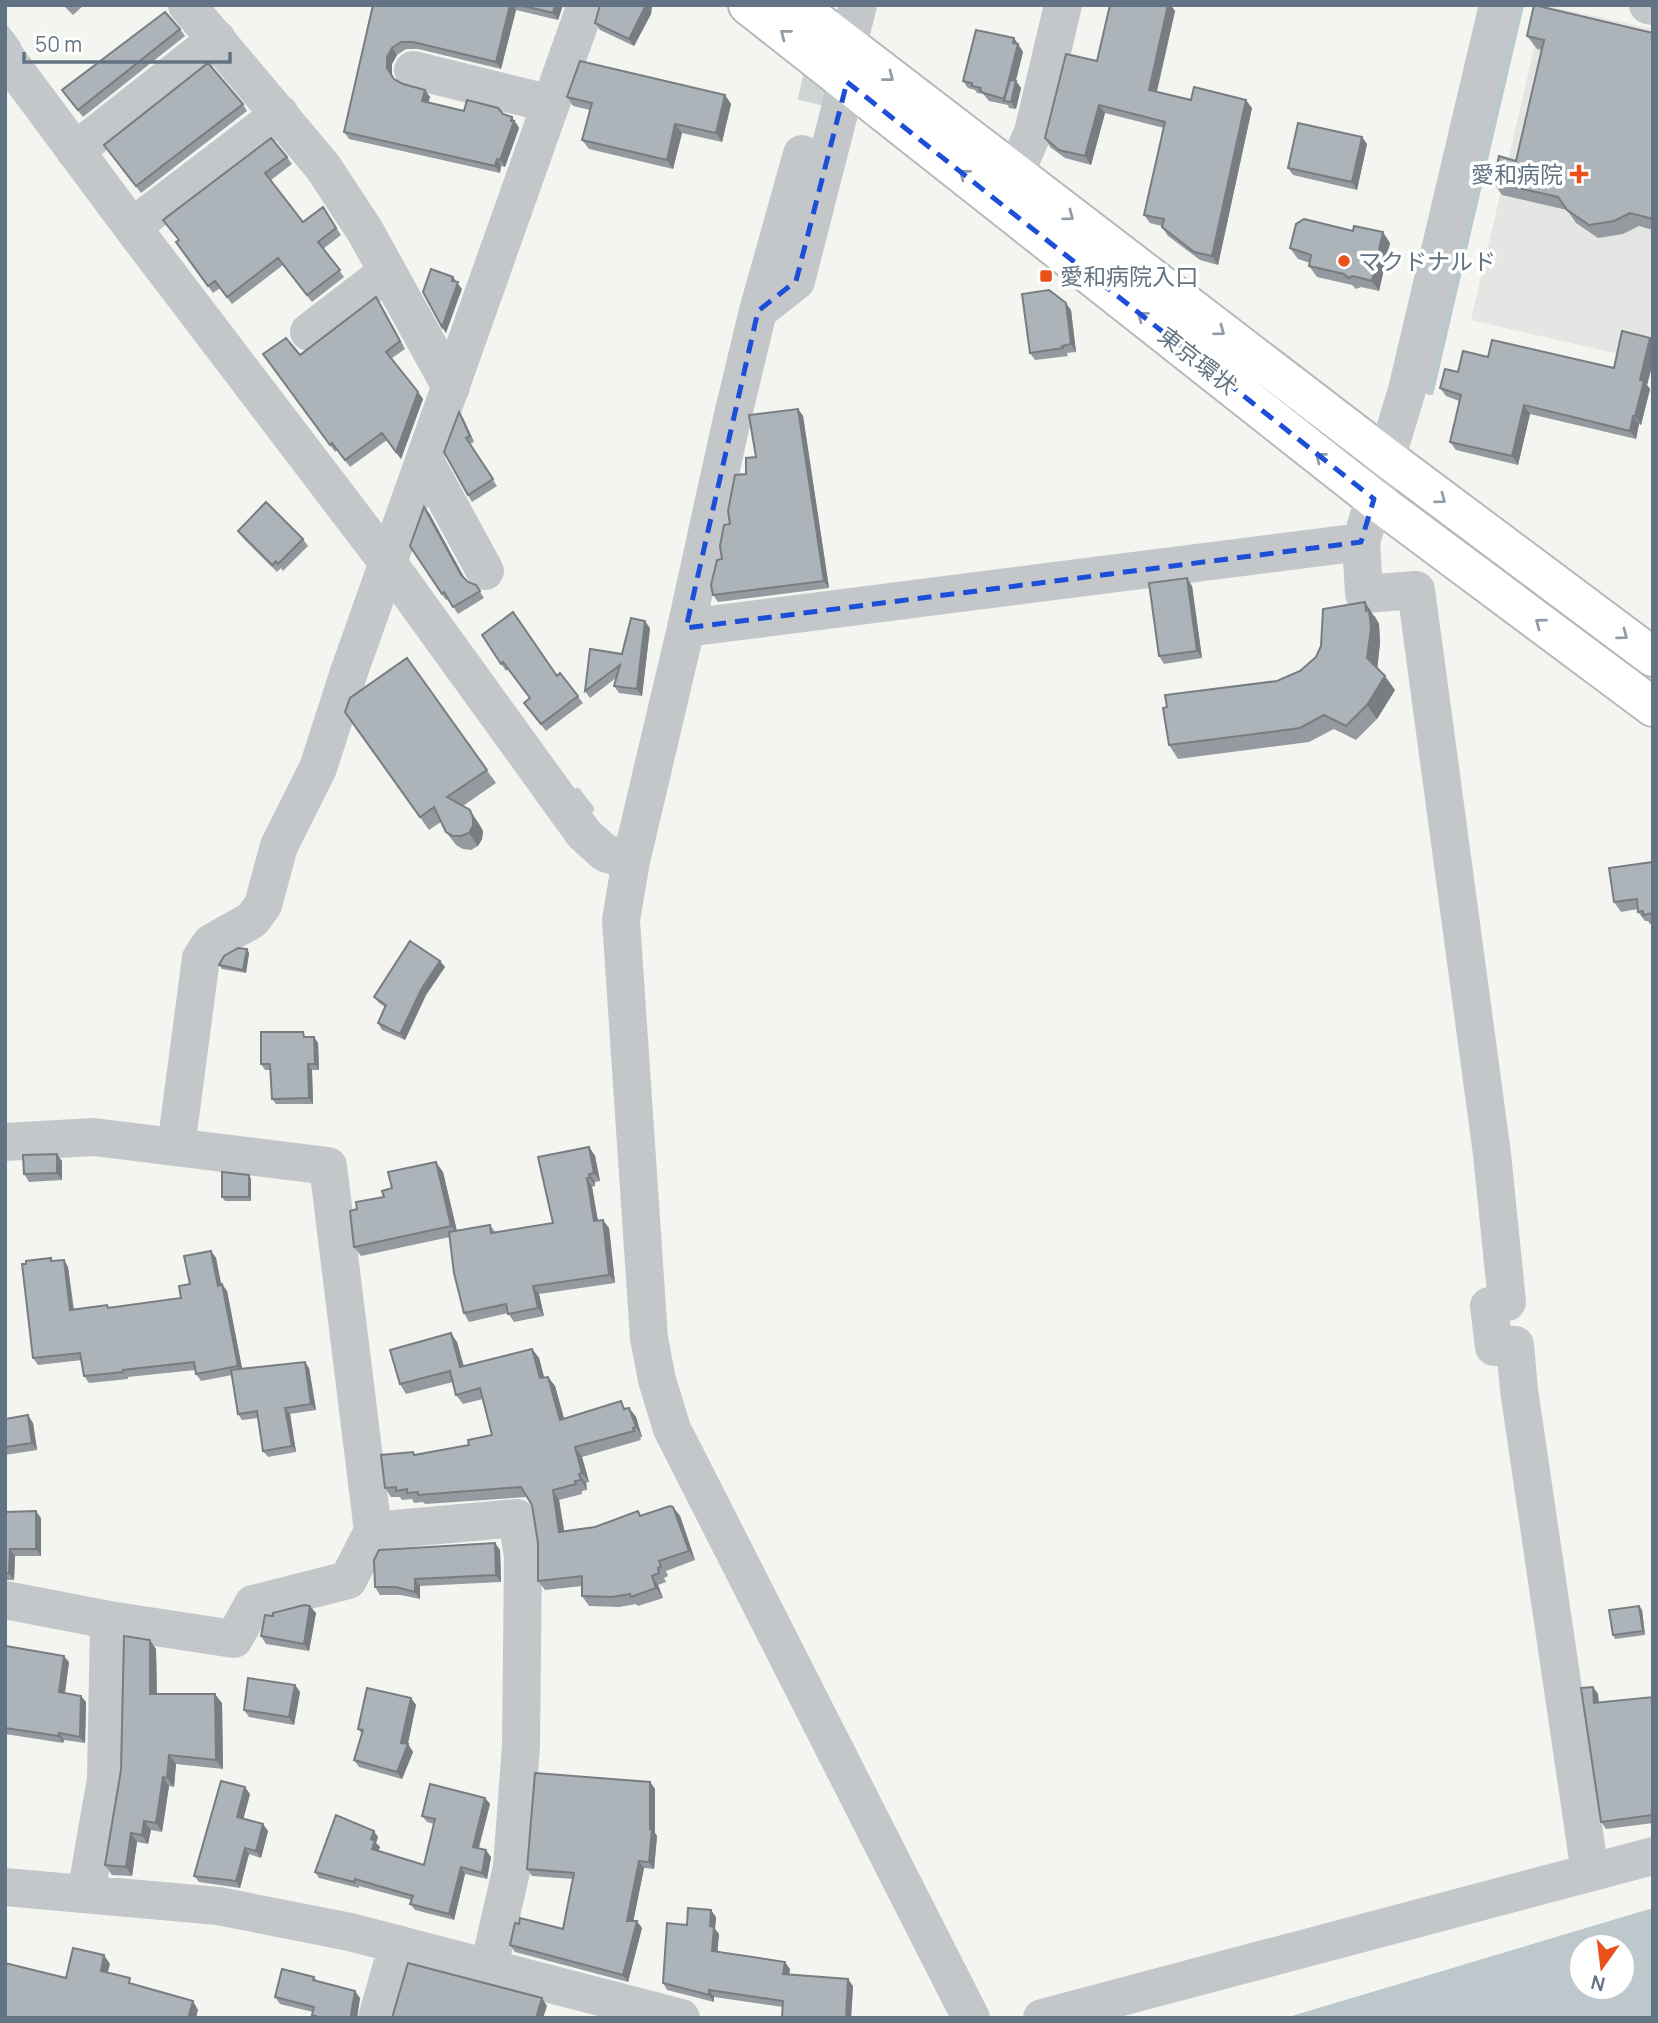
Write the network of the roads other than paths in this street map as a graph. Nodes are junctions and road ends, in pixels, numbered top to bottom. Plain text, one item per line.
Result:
1 (187, 5) edge
2 (586, 5) edge
3 (748, 5) edge
4 (796, 5) edge
5 (858, 5) edge
6 (1063, 5) edge
7 (1498, 5) edge
8 (217, 39) junction
9 (5, 56) edge
10 (848, 64) junction
11 (413, 70) dead end
12 (551, 104) junction
13 (816, 104) tunnel mouth
14 (280, 114) junction
15 (85, 144) junction
16 (1015, 174) junction
17 (142, 220) junction
18 (387, 272) junction
19 (758, 311) junction
20 (309, 332) dead end
21 (451, 387) junction
22 (1387, 458) junction
23 (425, 460) junction
24 (1374, 499) junction
25 (1361, 542) junction
26 (388, 563) junction
27 (485, 571) dead end
28 (686, 628) junction
29 (1653, 657) edge
30 (1653, 707) edge
31 (631, 861) junction
32 (5, 1142) edge
33 (176, 1147) junction
34 (373, 1531) junction
35 (5, 1600) edge
36 (109, 1620) junction
37 (1653, 1856) edge
38 (1590, 1873) junction
39 (5, 1887) edge
40 (86, 1894) junction
41 (398, 1944) junction
42 (489, 1967) junction
43 (377, 2018) edge
44 (681, 2018) edge
45 (971, 2018) edge
46 (1042, 2018) edge

1 - 8 street
2 - 12 street
10 -> 3 highway, 東京環状
4 - 10 highway, 東京環状
5 - 10 street
6 - 16 street
7 - 22 street
8 - 14 street
8 - 15 street
9 - 15 street
10 -> 16 highway, 東京環状
10 - 19 street
24 -> 10 highway, 東京環状
11 - 12 street
12 - 21 street
13 - 19 street
14 - 17 street
14 - 18 street
15 - 17 street
16 -> 22 highway, 東京環状
17 - 26 street
18 - 20 street
18 - 21 street
19 - 28 street
21 - 23 street
22 - 24 street
22 -> 29 highway, 東京環状
23 - 26 street
23 - 27 street
24 - 25 street
30 -> 24 highway, 東京環状
25 - 28 street
25 - 38 street
26 - 31 street
26 - 33 street
28 - 31 street
31 - 45 street
32 - 33 street
33 - 34 street
34 - 36 street
34 - 42 street
35 - 36 street
36 - 40 street
37 - 38 street
38 - 46 street
39 - 40 street
40 - 41 street
41 - 42 street
41 - 43 street
42 - 44 street

